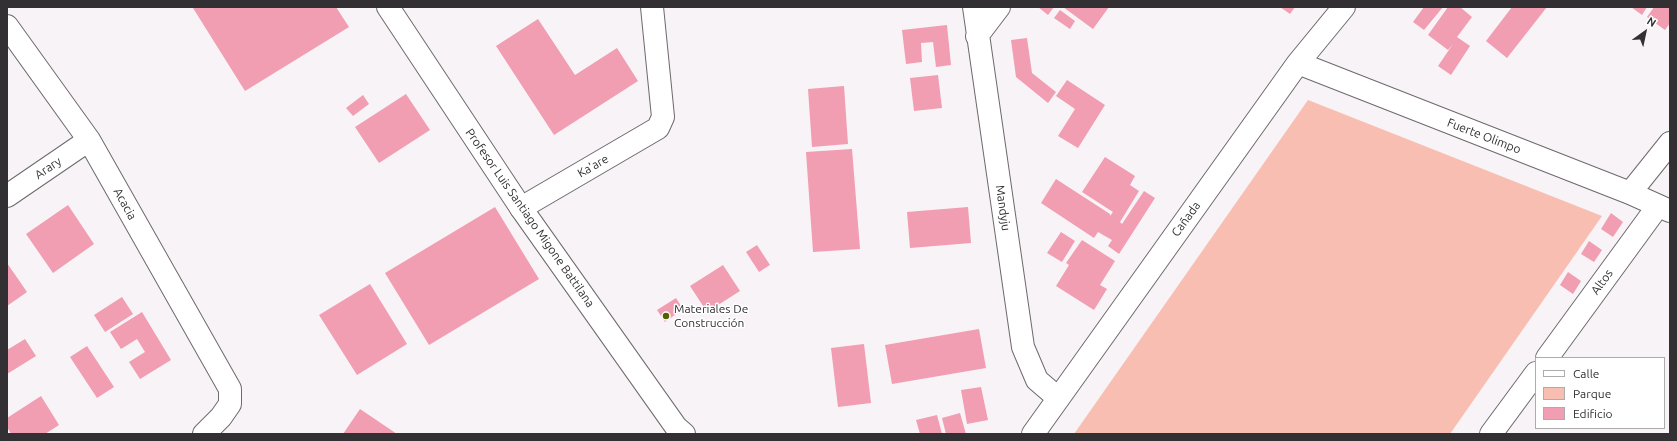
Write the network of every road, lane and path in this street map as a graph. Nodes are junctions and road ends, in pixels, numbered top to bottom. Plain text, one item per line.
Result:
1 (388, 7) edge
2 (652, 7) edge
3 (974, 7) edge
4 (999, 7) edge
5 (1344, 7) edge
6 (7, 26) edge
7 (977, 36) junction
8 (1298, 63) junction
9 (89, 140) junction
10 (1670, 143) edge
11 (1630, 193) junction
12 (7, 196) edge
13 (521, 208) junction
14 (1664, 209) edge
15 (1548, 357) edge
16 (1535, 374) edge
17 (1058, 398) junction
18 (677, 432) edge
19 (204, 434) edge
20 (1033, 434) edge
21 (1491, 434) edge

1 - 13 street, Profesor Luis Santiago Migone Battilana
2 - 13 street, Ka'are
3 - 7 street, Mandyju
4 - 7 street
5 - 8 street, Cañada
6 - 9 street, Acacia
7 - 17 street, Mandyju
8 - 11 street, Fuerte Olimpo
8 - 17 street, Cañada
9 - 12 street, Arary
9 - 19 street, Acacia
10 - 11 street
11 - 14 street, Fuerte Olimpo
13 - 18 street, Profesor Luis Santiago Migone Battilana
14 - 15 street, Altos
16 - 21 street
17 - 20 street, Cañada

